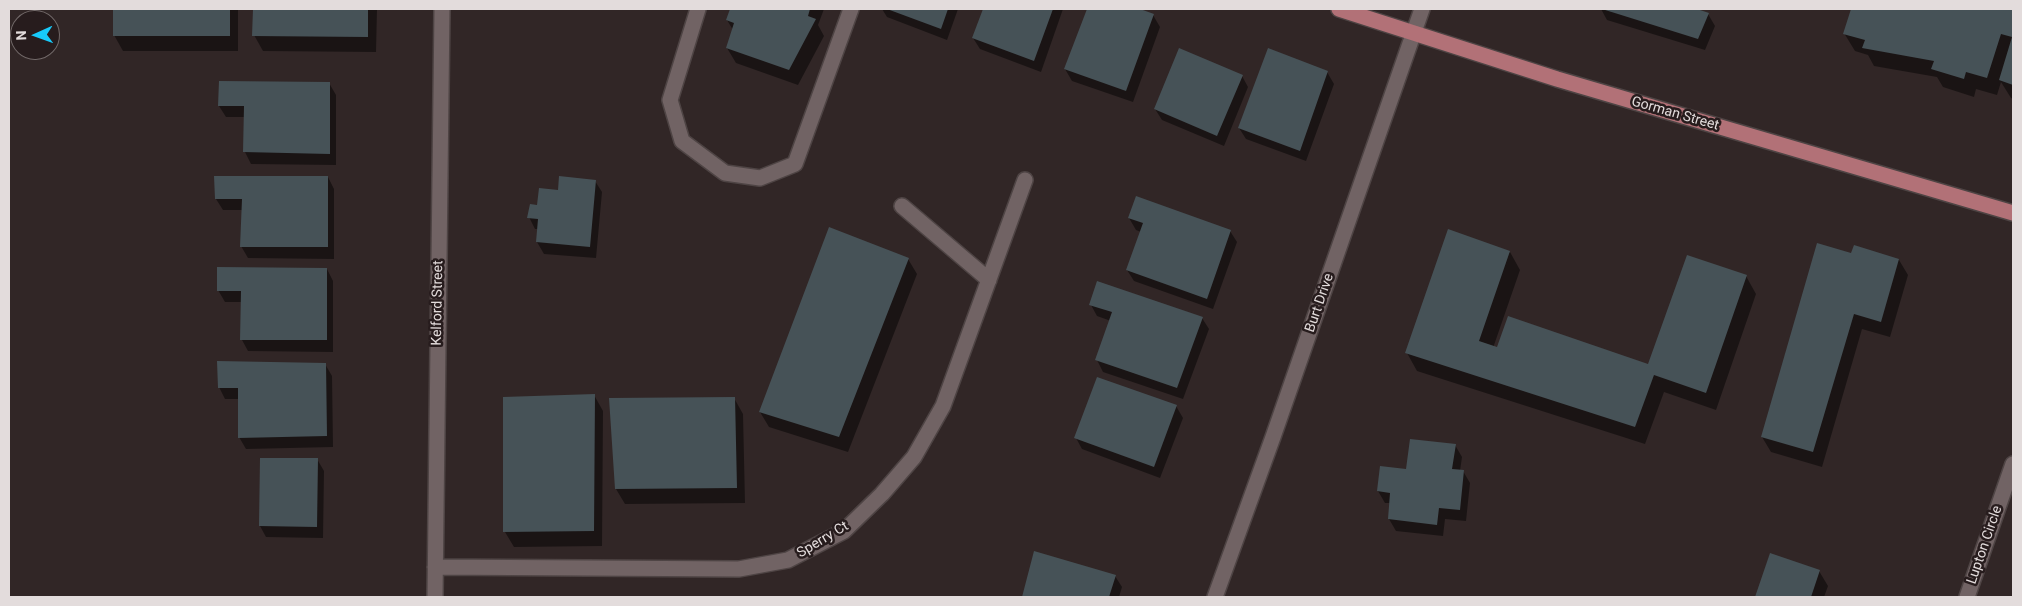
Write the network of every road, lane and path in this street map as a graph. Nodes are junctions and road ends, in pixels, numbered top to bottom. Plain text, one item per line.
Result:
1 (442, 9) edge
2 (698, 9) edge
3 (851, 9) edge
4 (1340, 9) edge
5 (1422, 9) edge
6 (1413, 34) junction
7 (1026, 180) dead end
8 (902, 206) dead end
9 (2013, 213) edge
10 (989, 280) junction
11 (2013, 464) edge
12 (435, 567) junction
13 (435, 597) edge
14 (1215, 597) edge
15 (1967, 597) edge

1 - 12 street, Kelford Street
2 - 3 street
4 - 6 main road, Gorman Street
5 - 6 street, Burt Drive
6 - 9 main road, Gorman Street
6 - 14 street, Burt Drive
7 - 10 street, Sperry Ct
8 - 10 street
10 - 12 street, Sperry Ct
11 - 15 street, Lupton Circle
12 - 13 street, Kelford Street

